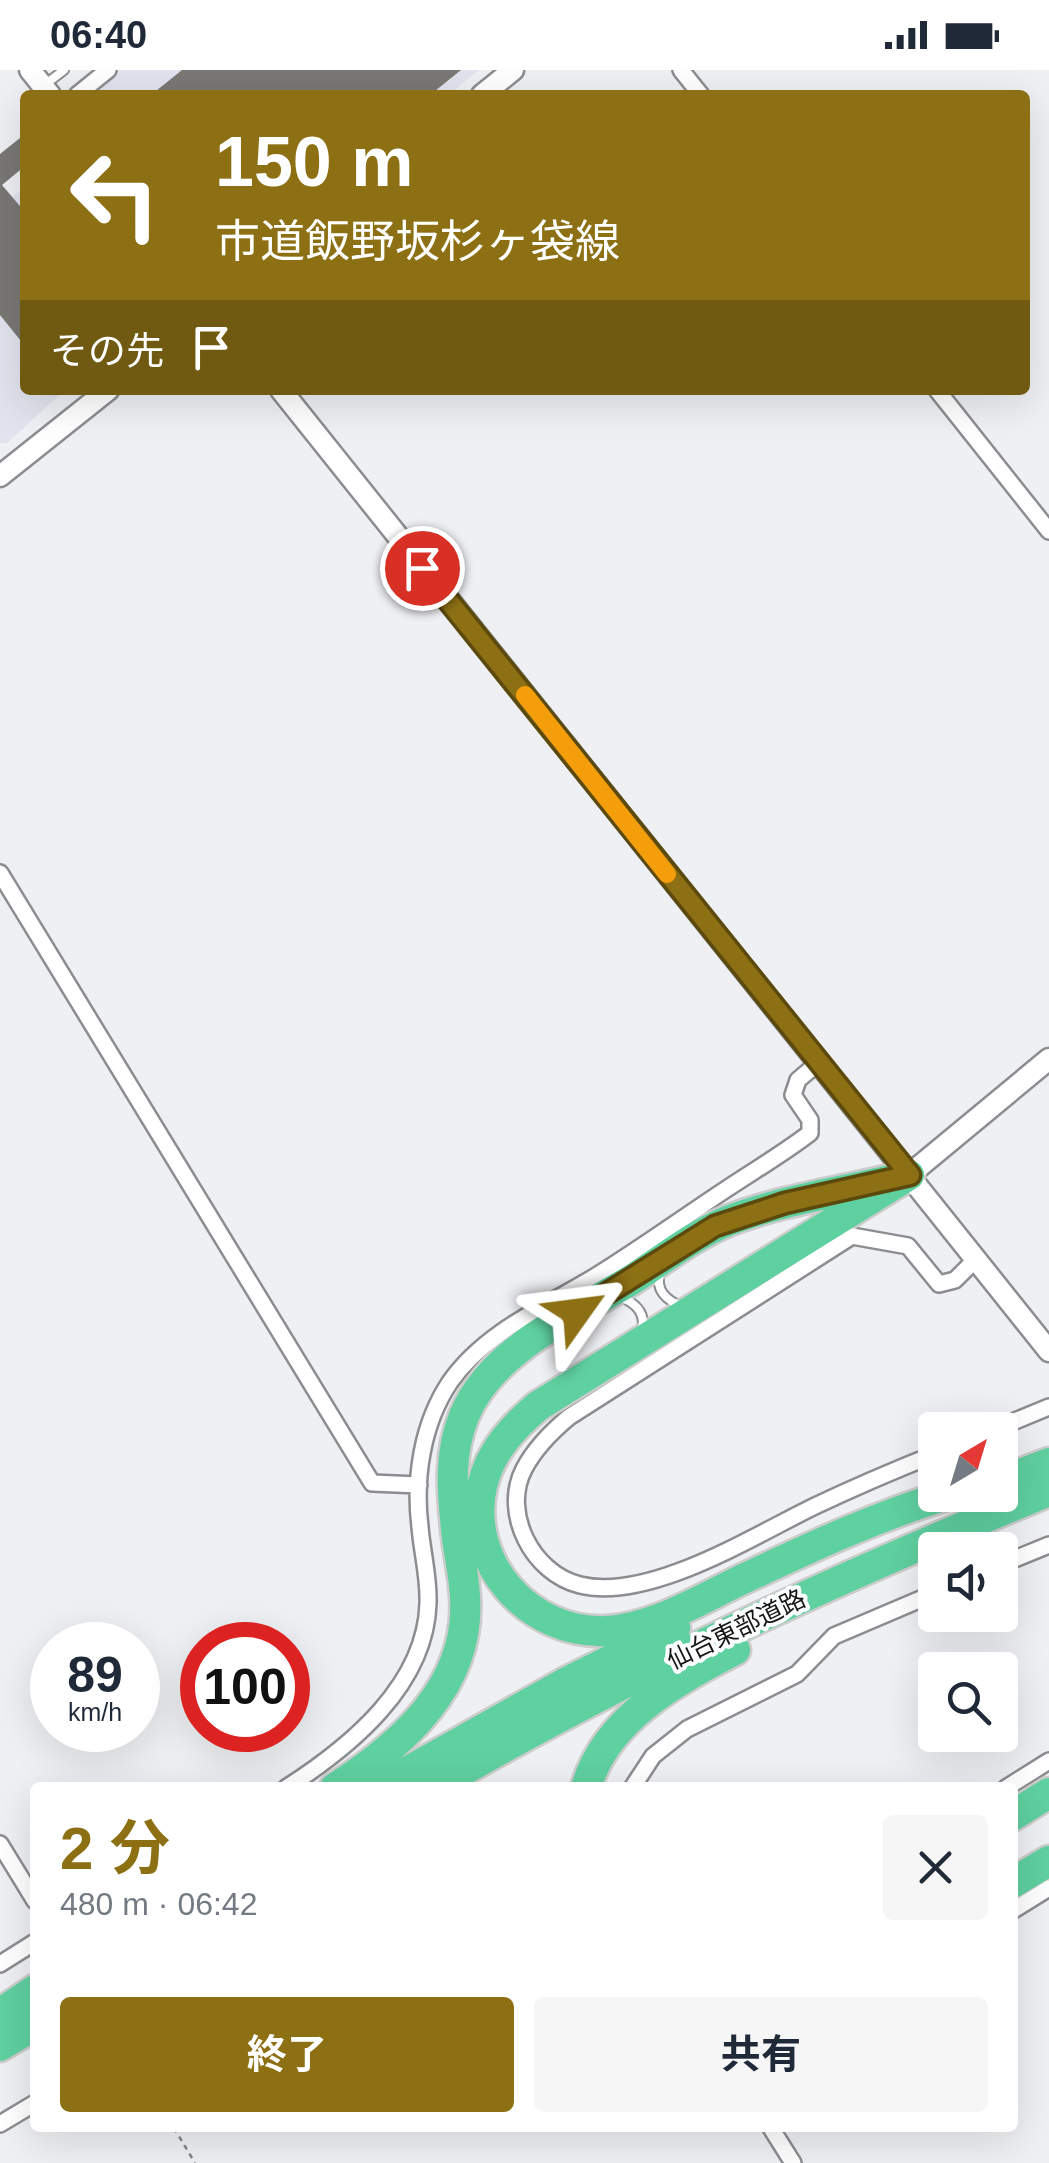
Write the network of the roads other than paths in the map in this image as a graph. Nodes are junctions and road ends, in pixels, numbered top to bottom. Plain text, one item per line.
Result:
1 (64, 70) edge
2 (108, 70) edge
3 (513, 70) edge
4 (681, 70) edge
5 (41, 84) edge
6 (83, 90) edge
7 (488, 90) edge
8 (697, 90) edge
9 (102, 395) edge
10 (285, 395) edge
11 (940, 395) edge
12 (0, 476) edge
13 (1049, 531) edge
14 (0, 872) edge
15 (1049, 1059) edge
16 (818, 1063) junction
17 (910, 1175) junction
18 (666, 1258) junction
19 (976, 1259) junction
20 (606, 1296) junction
21 (690, 1311) junction
22 (636, 1346) junction
23 (1049, 1351) edge
24 (1049, 1407) edge
25 (1018, 1420) edge
26 (918, 1461) edge
27 (1029, 1480) edge
28 (419, 1486) junction
29 (918, 1503) edge
30 (931, 1512) edge
31 (959, 1532) edge
32 (1049, 1545) edge
33 (1018, 1558) edge
34 (918, 1559) edge
35 (918, 1599) edge
36 (1049, 1761) edge
37 (295, 1782) edge
38 (343, 1782) edge
39 (389, 1782) edge
40 (444, 1782) edge
41 (588, 1782) edge
42 (636, 1782) edge
43 (1016, 1782) edge
44 (1049, 1794) edge
45 (1018, 1812) edge
46 (0, 1844) edge
47 (1049, 1862) edge
48 (1018, 1886) edge
49 (1049, 1888) edge
50 (1018, 1890) edge
51 (30, 1894) edge
52 (30, 1945) edge
53 (0, 1964) edge
54 (30, 2000) edge
55 (15, 2026) edge
56 (30, 2106) edge
57 (0, 2124) edge
58 (774, 2132) edge
59 (793, 2163) edge

1 - 5 lane
2 - 6 street
3 - 7 street
4 - 8 street
9 - 12 street
10 - 16 street
11 - 13 street
14 - 28 street
15 - 17 street
16 - 17 street
16 - 28 street
17 - 18 highway
17 - 19 street
17 - 21 highway
18 - 20 highway
18 - 21 lane
19 - 23 street
19 - 26 street
20 - 22 lane
20 - 38 highway
21 - 22 highway
22 - 29 highway
24 - 25 street
27 - 31 highway
27 - 40 highway, 仙台東部道路
28 - 37 street
30 - 39 highway, 仙台東部道路
32 - 33 street
34 - 41 highway
35 - 42 street
36 - 43 street
44 - 45 highway
46 - 51 street
47 - 48 highway
49 - 50 street
52 - 53 street
54 - 55 highway
56 - 57 street
58 - 59 street

